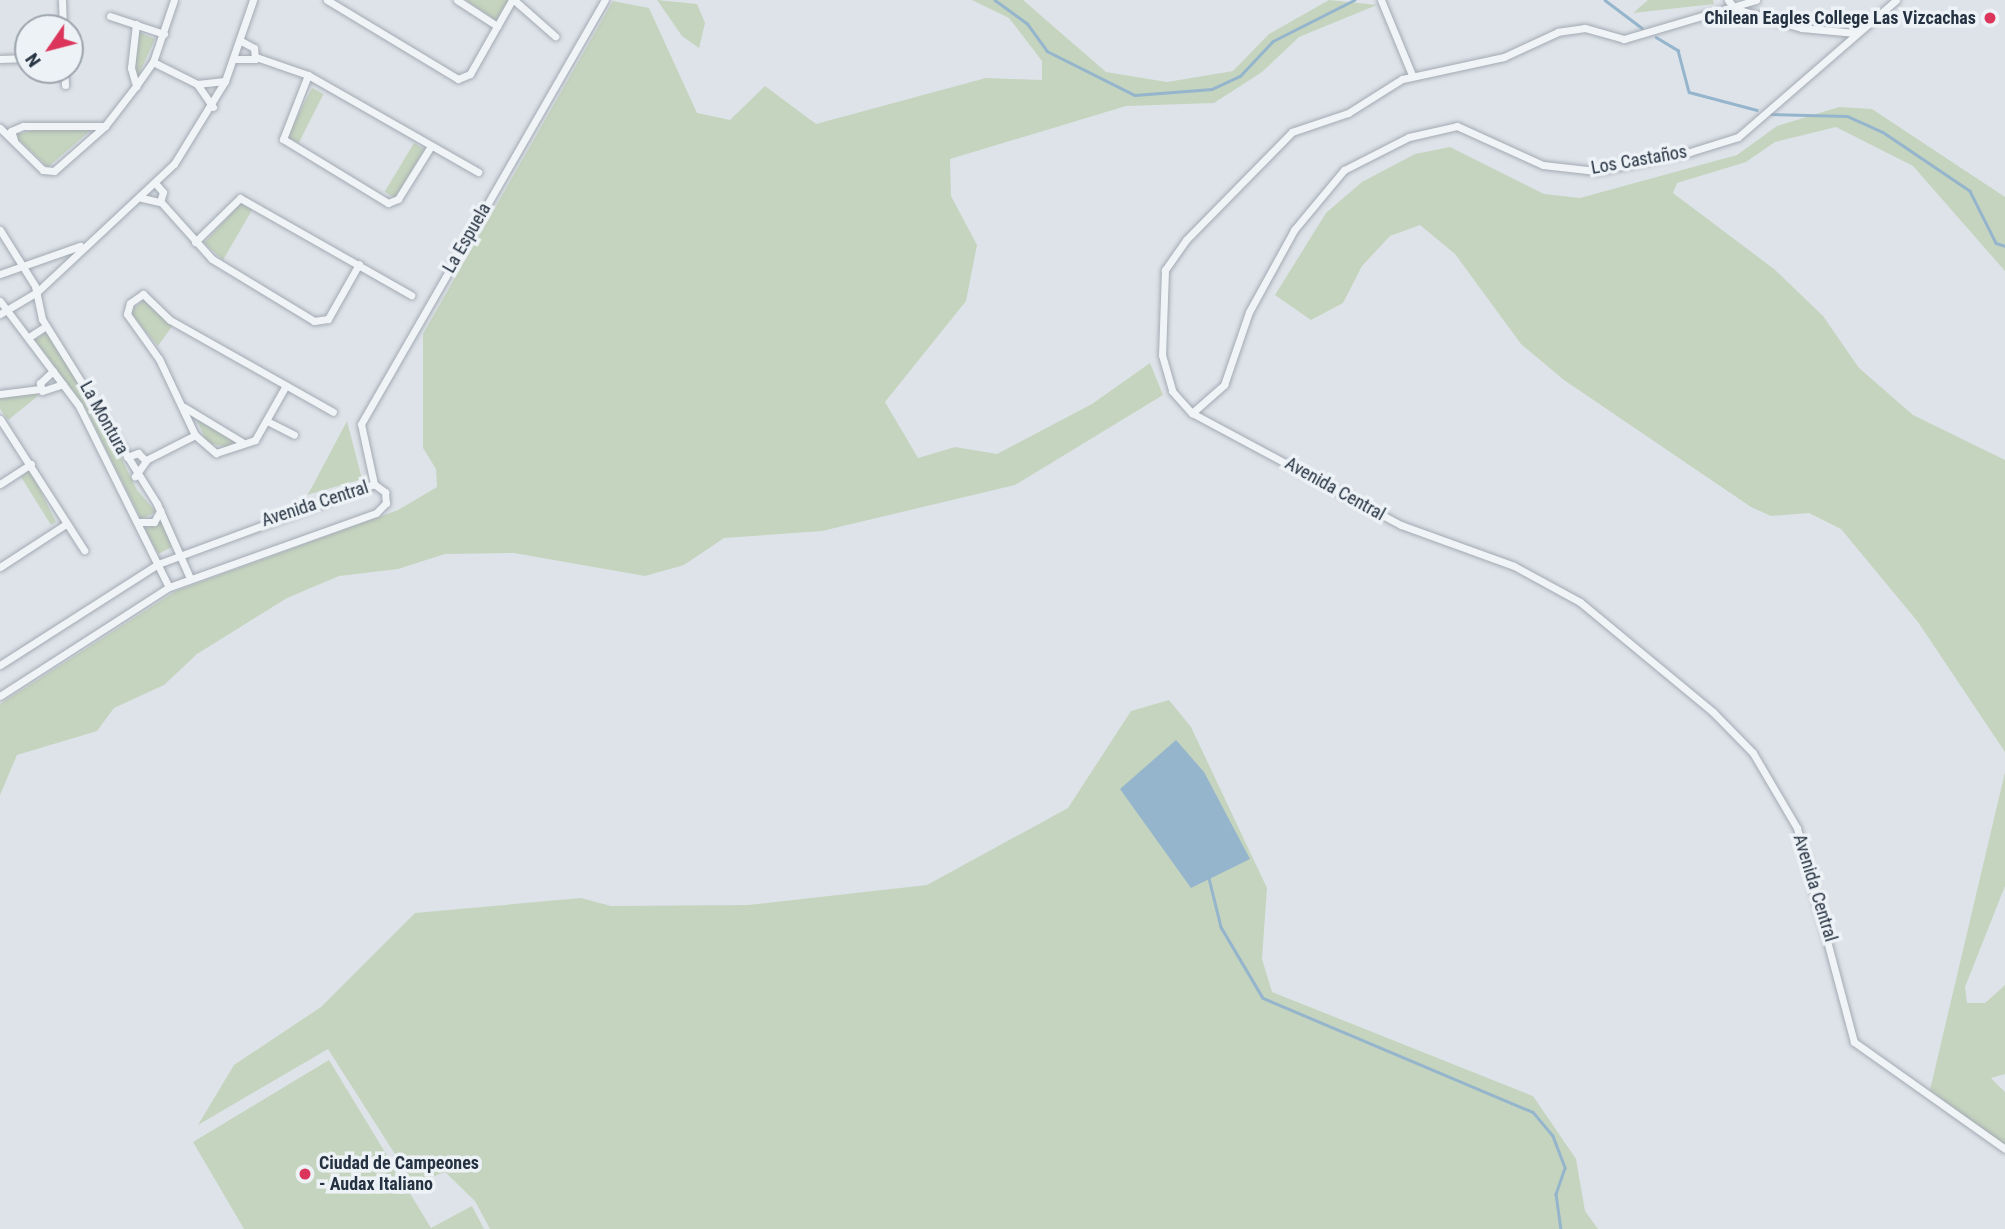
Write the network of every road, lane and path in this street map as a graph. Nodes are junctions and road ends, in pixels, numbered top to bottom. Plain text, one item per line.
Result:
1 (174, 0) edge
2 (253, 0) edge
3 (327, 0) edge
4 (457, 0) edge
5 (513, 0) edge
6 (605, 0) edge
7 (1381, 0) edge
8 (1718, 0) edge
9 (1728, 0) edge
10 (1756, 0) edge
11 (1896, 0) edge
12 (1735, 9) junction
13 (1720, 11) junction
14 (110, 16) dead end
15 (136, 24) junction
16 (497, 26) junction
17 (1854, 33) junction
18 (164, 34) junction
19 (555, 36) dead end
20 (242, 41) junction
21 (256, 57) junction
22 (235, 60) junction
23 (153, 62) junction
24 (308, 75) junction
25 (1412, 75) junction
26 (226, 81) junction
27 (197, 84) junction
28 (136, 86) junction
29 (212, 107) junction
30 (105, 126) junction
31 (0, 128) edge
32 (15, 142) junction
33 (431, 146) junction
34 (478, 172) dead end
35 (156, 184) junction
36 (142, 198) junction
37 (160, 201) junction
38 (0, 230) edge
39 (195, 242) junction
40 (87, 243) junction
41 (359, 264) junction
42 (22, 266) junction
43 (0, 274) edge
44 (37, 292) junction
45 (411, 295) dead end
46 (0, 301) edge
47 (4, 312) edge
48 (46, 326) junction
49 (29, 337) junction
50 (53, 371) junction
51 (63, 384) junction
52 (285, 387) junction
53 (40, 388) junction
54 (0, 394) edge
55 (184, 407) junction
56 (333, 412) dead end
57 (1192, 413) junction
58 (0, 419) edge
59 (269, 422) junction
60 (195, 435) junction
61 (294, 435) dead end
62 (242, 442) junction
63 (127, 457) junction
64 (146, 460) junction
65 (30, 464) junction
66 (135, 476) junction
67 (0, 484) edge
68 (374, 484) junction
69 (160, 511) junction
70 (138, 522) junction
71 (66, 524) junction
72 (84, 550) dead end
73 (180, 554) junction
74 (158, 564) junction
75 (0, 567) edge
76 (190, 578) junction
77 (169, 587) junction
78 (0, 665) edge
79 (0, 696) edge
80 (2005, 1149) edge

1 - 18 street
2 - 20 street
3 - 16 street
4 - 16 street
5 - 16 street
5 - 19 street
6 - 68 street, La Espuela
7 - 25 street
8 - 13 street
9 - 12 street
10 - 12 street, Avenida Central
11 - 17 street, Los Castaños
12 - 13 street, Avenida Central
12 - 17 street
13 - 25 street, Avenida Central
14 - 15 street
15 - 18 street
15 - 28 street
17 - 57 street, Los Castaños
18 - 23 street
20 - 21 street
20 - 22 street
21 - 22 street
21 - 24 street
22 - 26 street
23 - 27 street
23 - 28 street
24 - 33 street
24 - 33 street
25 - 57 street, Avenida Central
26 - 27 street
26 - 29 street
27 - 29 street
28 - 30 street
29 - 35 street
30 - 32 street
30 - 32 street
31 - 32 street
33 - 34 street
35 - 36 street
35 - 37 street
36 - 37 street
36 - 40 street
37 - 39 street
38 - 42 street, La Montura
39 - 41 street
39 - 41 street
40 - 42 street
40 - 44 street
41 - 45 street
42 - 43 street
42 - 44 street, La Montura
44 - 47 street
44 - 48 street, La Montura
46 - 47 street, La Montura
47 - 49 street, La Montura
48 - 49 street
48 - 63 street, La Montura
49 - 50 street, La Montura
50 - 51 street, La Montura
50 - 53 street
51 - 53 street
51 - 70 street, La Montura
52 - 55 street
52 - 56 street
52 - 59 street
53 - 54 street
55 - 60 street
55 - 62 street
57 - 80 street, Avenida Central
58 - 65 street
59 - 61 street
59 - 62 street
60 - 62 street
60 - 64 street
63 - 64 street
63 - 66 street, La Montura
64 - 66 street
65 - 67 street
65 - 71 street
66 - 69 street, La Montura
68 - 73 street, Avenida Central
68 - 76 street, Avenida Central
69 - 70 street
69 - 73 street, La Montura
70 - 74 street, La Montura
71 - 72 street
71 - 75 street
73 - 74 street, Avenida Central
73 - 76 street, La Montura
74 - 77 street, La Montura
74 - 78 street, Avenida Central
76 - 77 street, Avenida Central
77 - 79 street, Avenida Central

